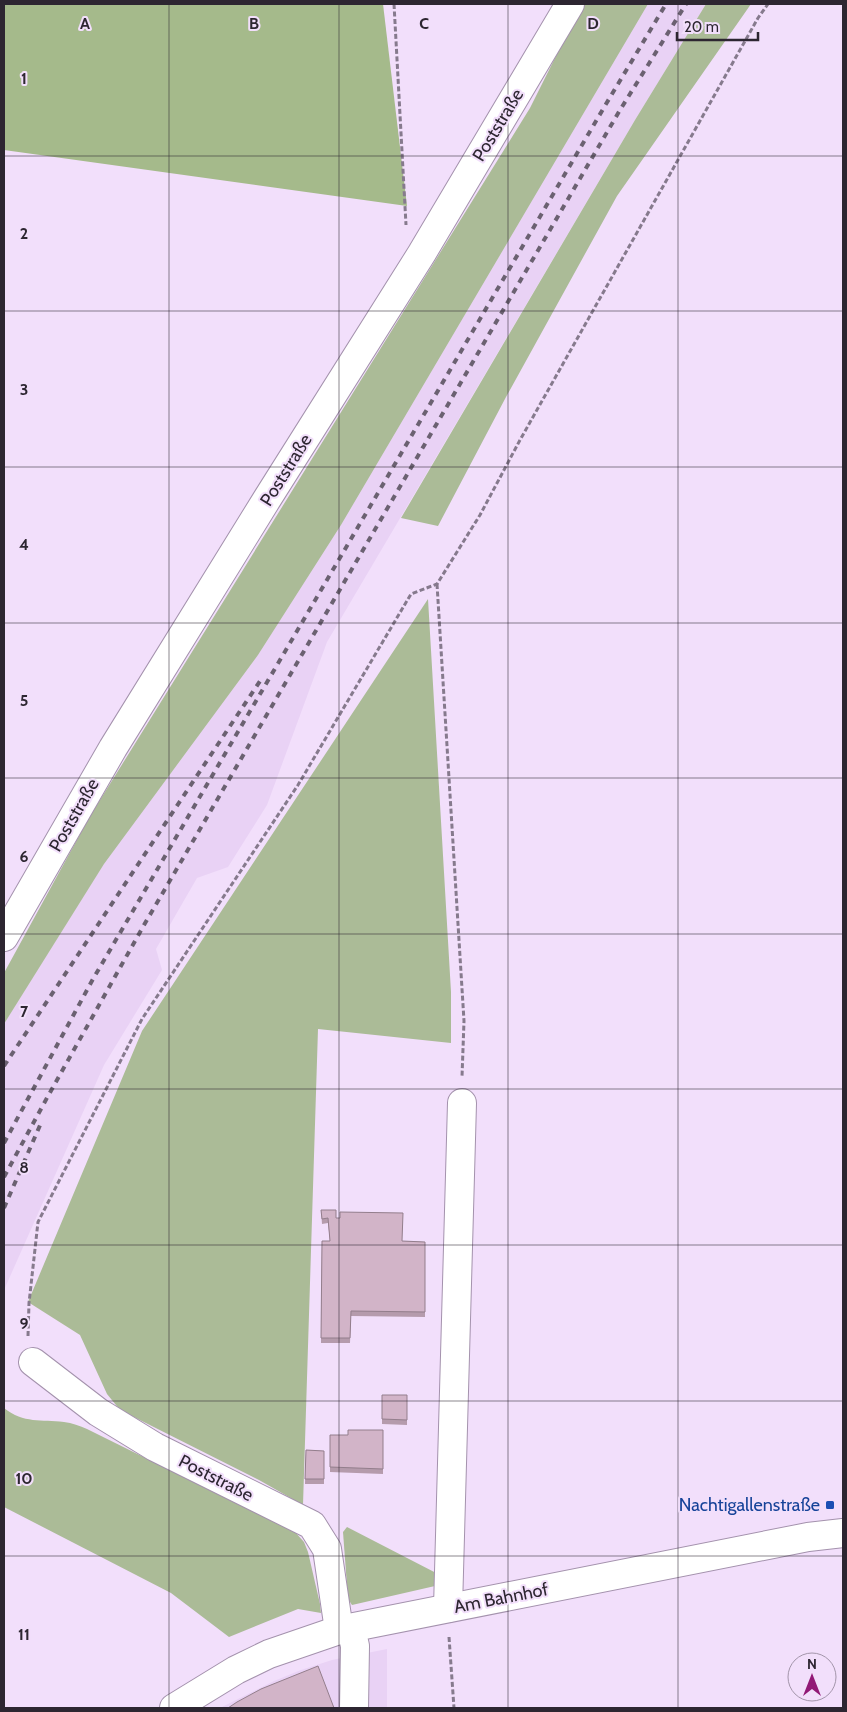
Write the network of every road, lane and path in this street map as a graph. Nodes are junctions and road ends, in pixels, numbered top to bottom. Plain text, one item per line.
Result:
1 (394, 4) edge
2 (570, 4) edge
3 (768, 4) edge
4 (422, 253) junction
5 (437, 584) junction
6 (4, 937) edge
7 (462, 1103) joint
8 (34, 1362) joint
9 (843, 1533) edge
10 (448, 1608) junction
11 (345, 1629) junction
12 (174, 1708) edge
13 (354, 1708) edge
14 (454, 1708) edge

1 - 4 path
2 - 4 street, Poststraße
3 - 5 path
4 - 6 street, Poststraße
5 - 7 path
5 - 8 path
7 - 10 street
8 - 11 street, Poststraße
9 - 10 street, Am Bahnhof
10 - 11 street, Am Bahnhof
10 - 14 path
11 - 12 street, Am Bahnhof
11 - 13 street, Poststraße

